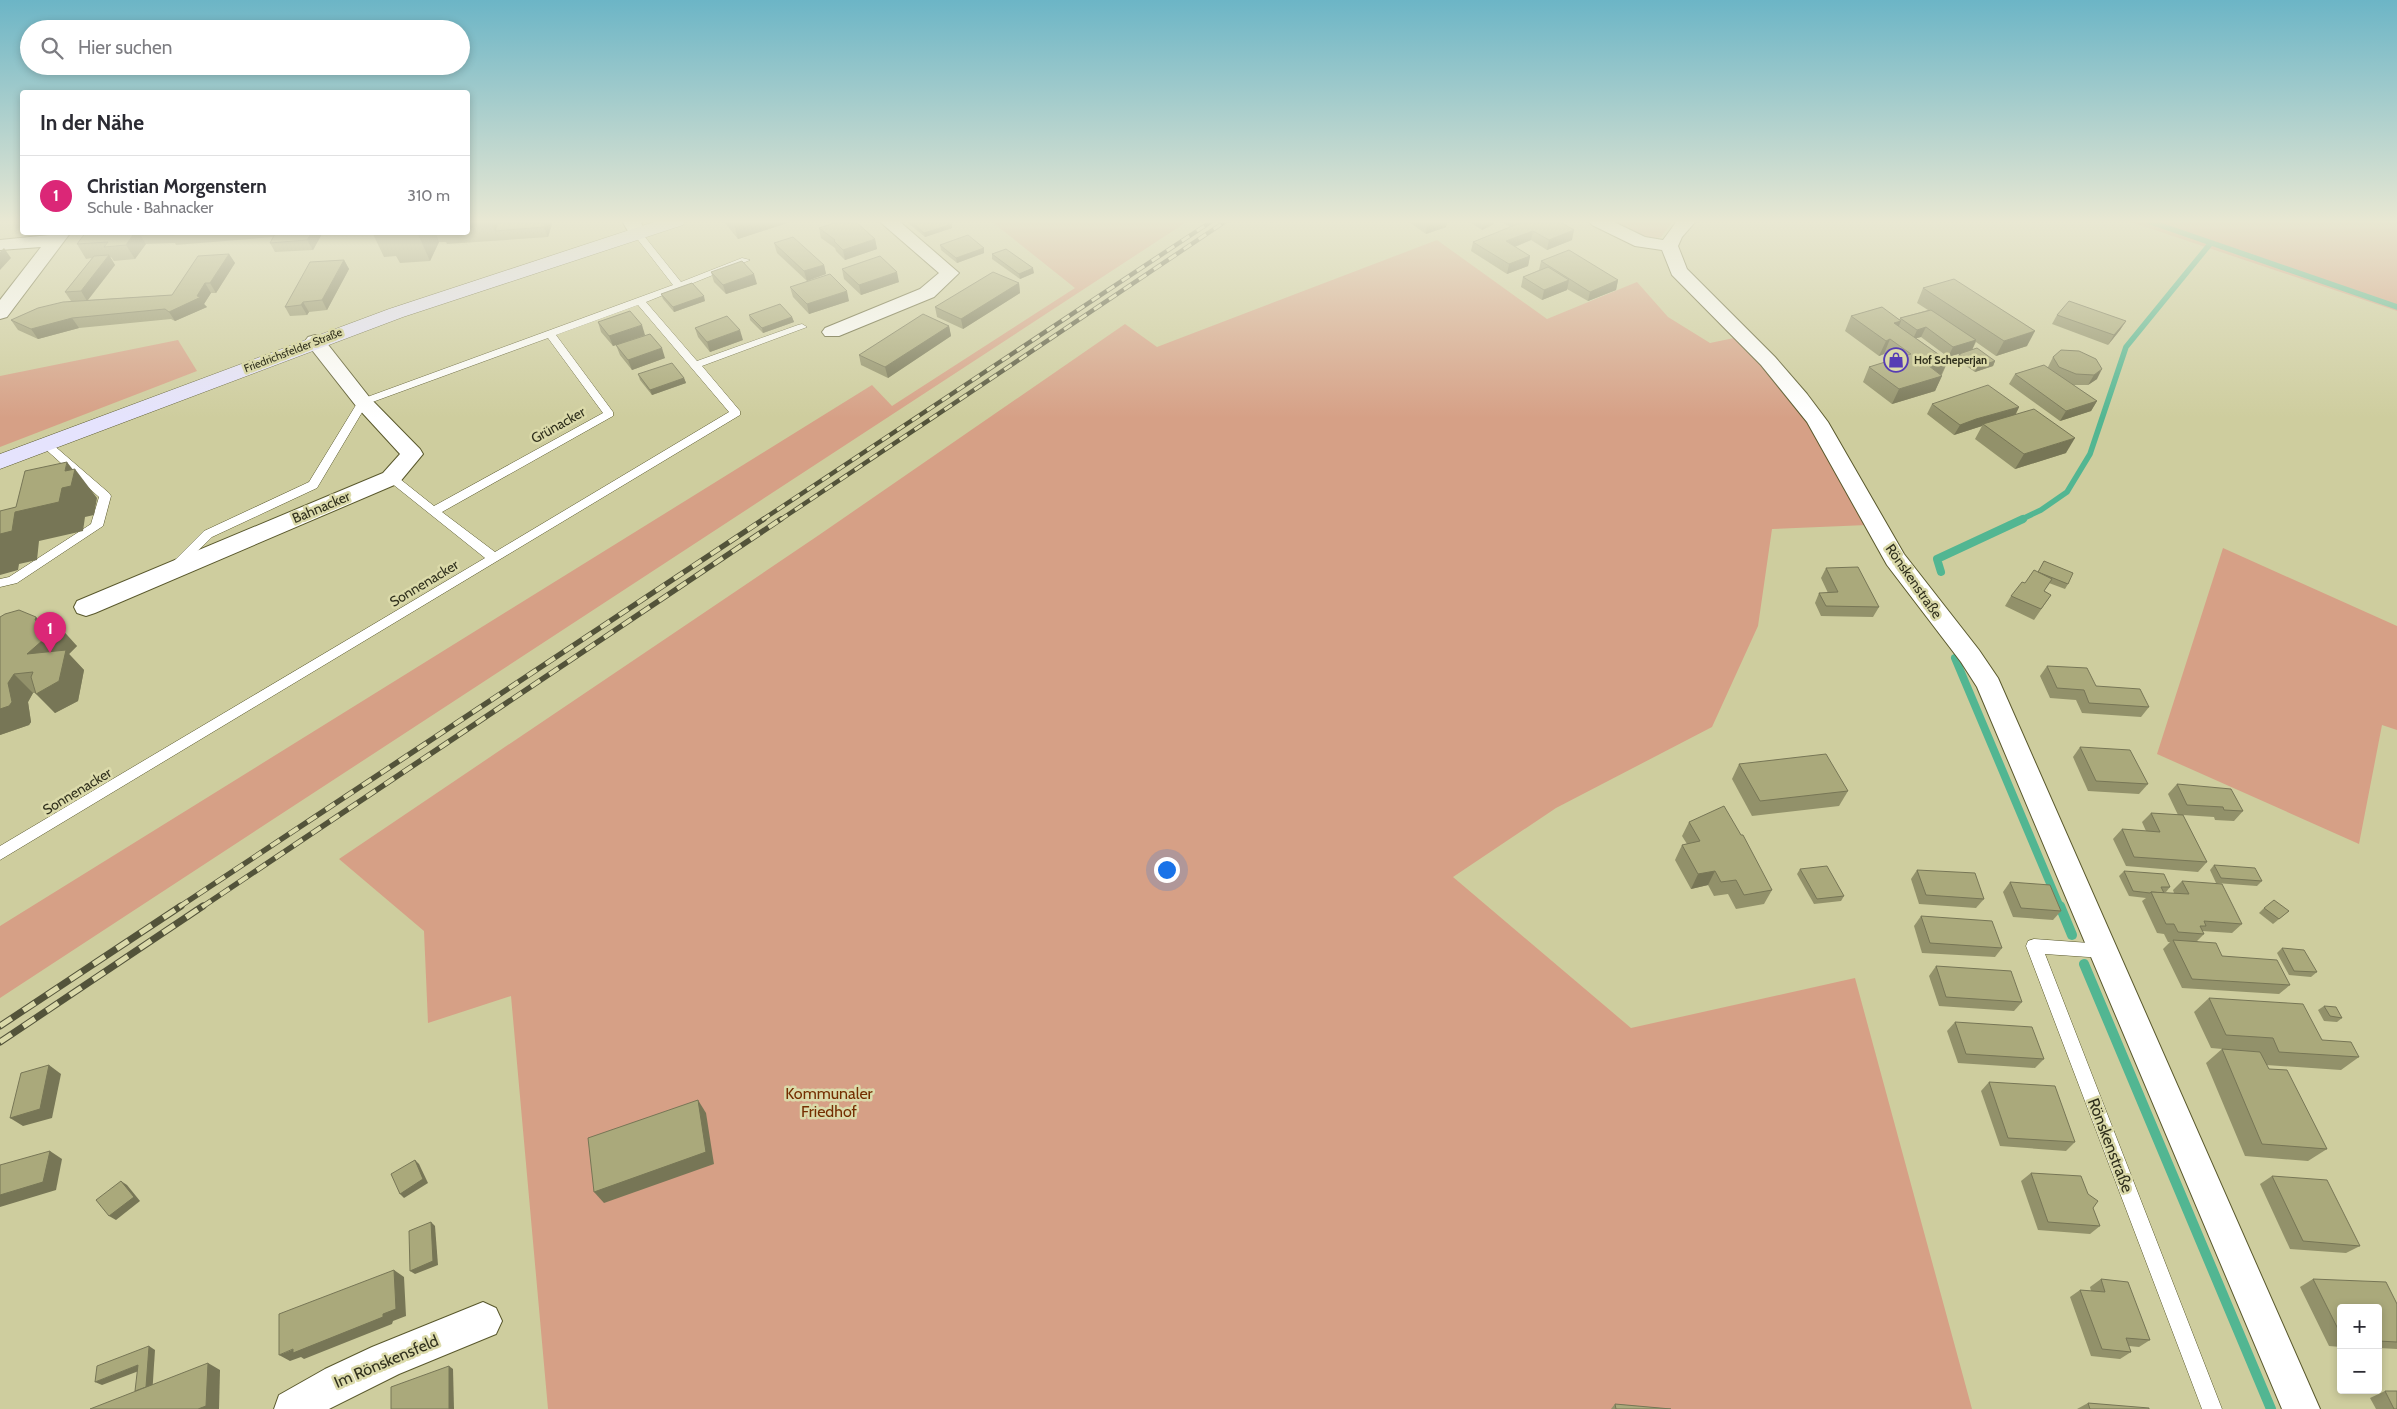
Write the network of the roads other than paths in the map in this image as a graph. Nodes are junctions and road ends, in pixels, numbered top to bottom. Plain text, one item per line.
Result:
1 (20, 287) edge
2 (470, 287) edge
3 (677, 287) edge
4 (934, 287) edge
5 (1695, 287) edge
6 (640, 301) junction
7 (0, 313) edge
8 (802, 327) dead end
9 (832, 332) dead end
10 (550, 334) junction
11 (315, 342) junction
12 (695, 365) junction
13 (364, 402) junction
14 (47, 445) junction
15 (0, 462) edge
16 (391, 478) junction
17 (434, 511) junction
18 (494, 558) junction
19 (169, 572) junction
20 (0, 583) edge
21 (86, 608) dead end
22 (0, 854) edge
23 (2102, 951) junction
24 (483, 1321) dead end
25 (293, 1409) edge
26 (2212, 1409) edge
27 (2301, 1409) edge

1 - 7 street
2 - 11 main road, Friedrichsfelder Straße
3 - 6 lane
4 - 9 street
5 - 23 street, Rönskenstraße
6 - 10 lane
6 - 12 lane, Sonnenacker
8 - 12 lane
10 - 13 lane
10 - 17 lane, Grünacker
11 - 13 street, Bahnacker
11 - 14 main road, Friedrichsfelder Straße
12 - 18 lane, Sonnenacker
13 - 16 street, Bahnacker
13 - 19 lane
14 - 15 main road, Friedrichsfelder Straße
14 - 20 lane
16 - 17 lane
16 - 19 street, Bahnacker
17 - 18 lane
18 - 22 lane, Sonnenacker
19 - 21 street, Bahnacker
23 - 26 lane, Rönskenstraße
23 - 27 street, Rönskenstraße
24 - 25 street, Im Rönskensfeld

